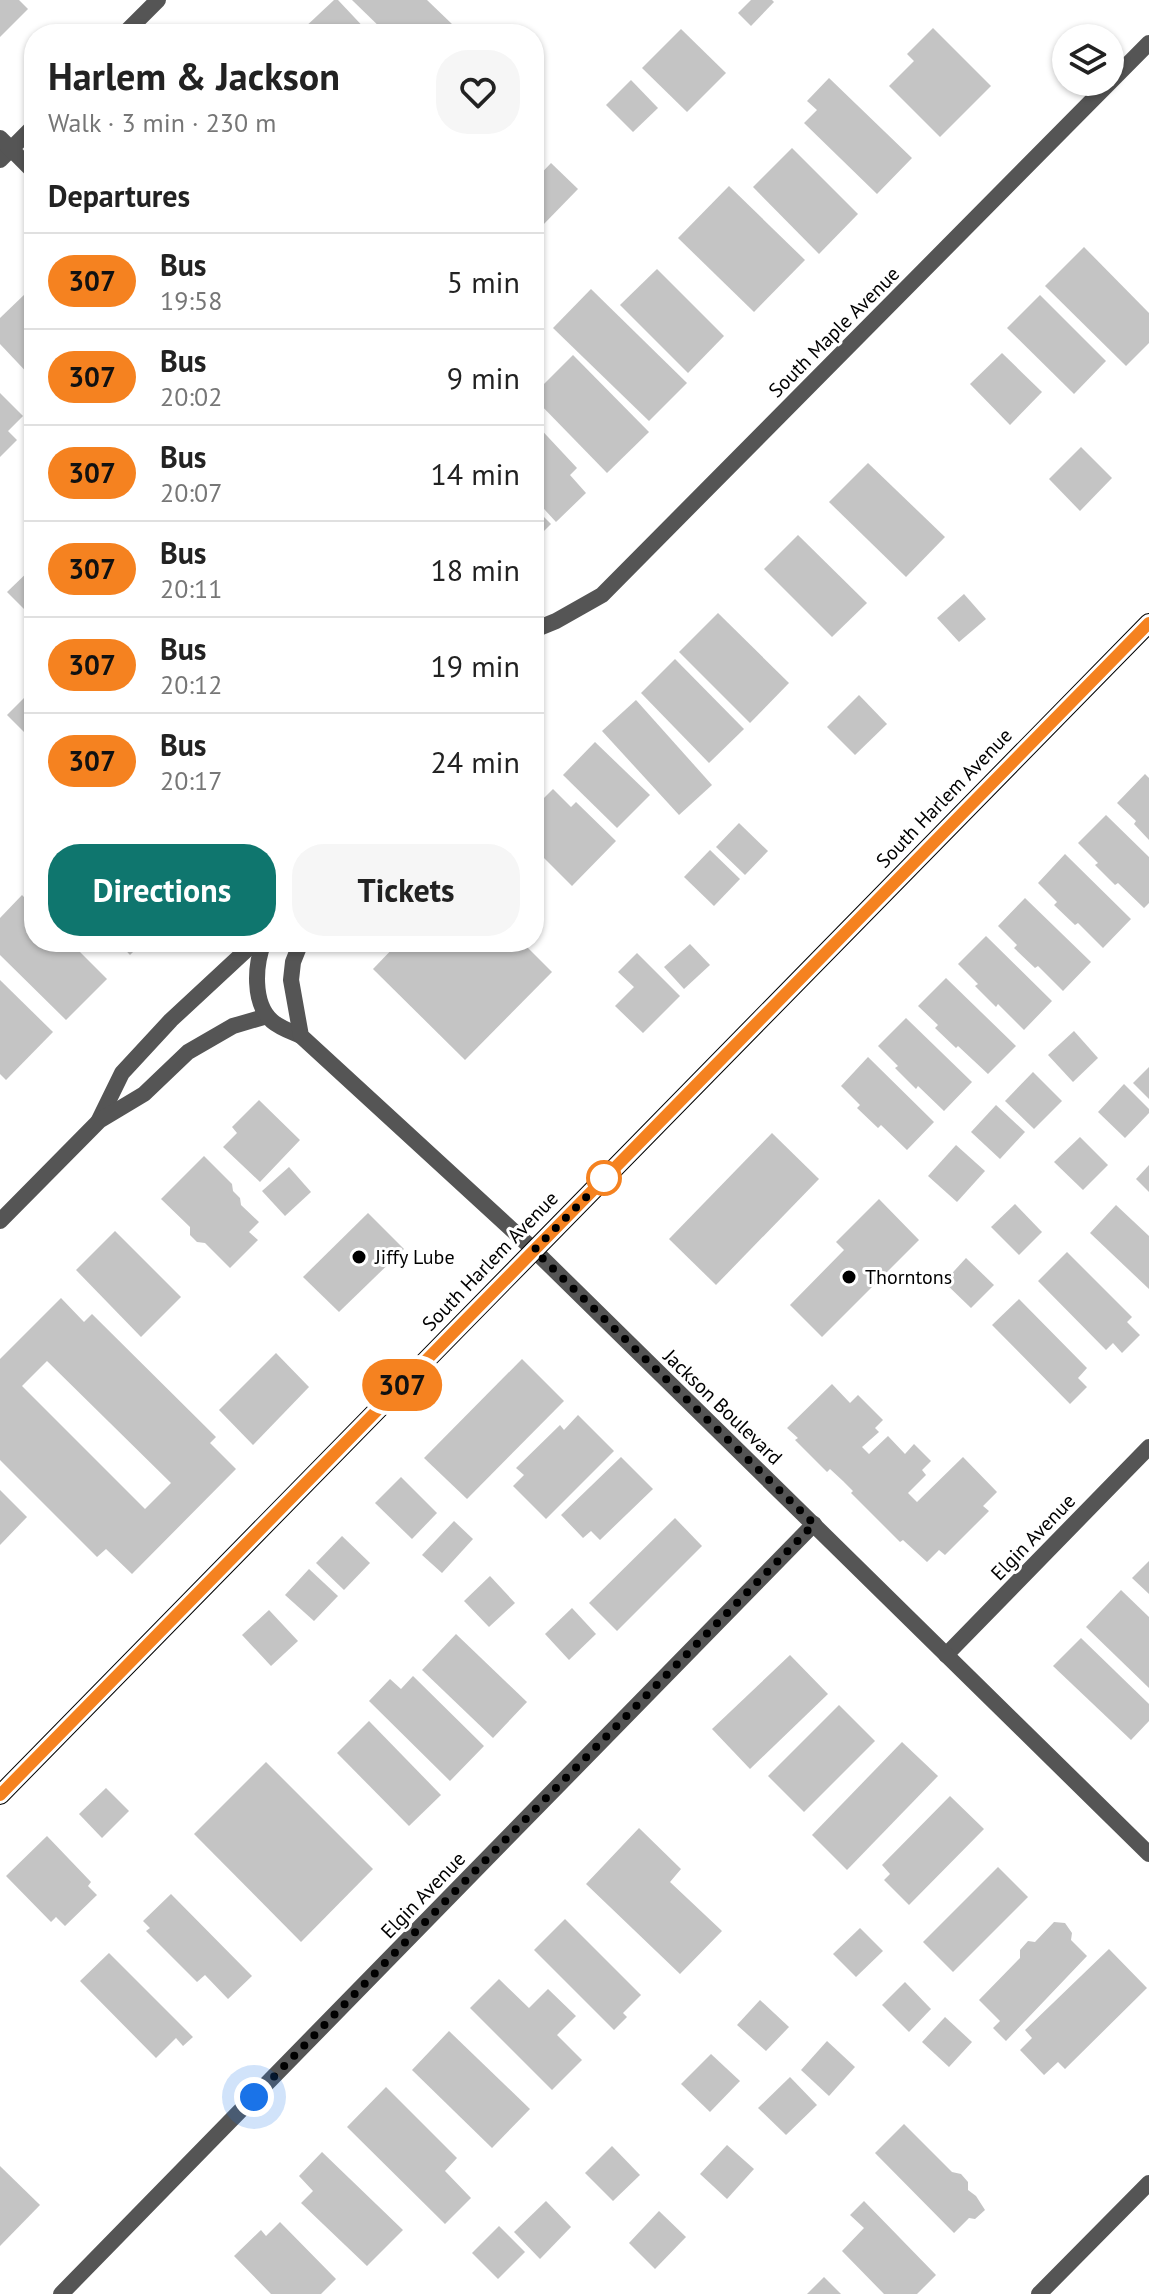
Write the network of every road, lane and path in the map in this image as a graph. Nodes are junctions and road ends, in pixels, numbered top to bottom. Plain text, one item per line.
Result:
1 (158, 0) edge
2 (134, 24) edge
3 (1149, 43) edge
4 (24, 134) edge
5 (4, 149) edge
6 (24, 164) edge
7 (1149, 623) edge
8 (544, 626) edge
9 (244, 952) edge
10 (259, 952) edge
11 (297, 952) edge
12 (267, 1016) junction
13 (301, 1036) junction
14 (99, 1121) junction
15 (0, 1221) edge
16 (534, 1250) junction
17 (1149, 1447) edge
18 (814, 1524) junction
19 (946, 1655) junction
20 (0, 1795) edge
21 (1149, 1854) edge
22 (1149, 2183) edge
23 (61, 2294) edge
24 (1039, 2294) edge

1 - 2 street
3 - 8 street, South Maple Avenue
4 - 5 street
5 - 6 street
7 - 16 main road, South Harlem Avenue
9 - 14 street
10 - 12 street
11 - 13 street
12 - 13 street
12 - 14 street
13 - 16 street, Jackson Boulevard
14 - 15 street
16 - 18 street, Jackson Boulevard
16 - 20 main road, South Harlem Avenue
17 - 19 street, Elgin Avenue
18 - 19 street, Jackson Boulevard
18 - 23 street, Elgin Avenue
19 - 21 street, Jackson Boulevard
22 - 24 street

